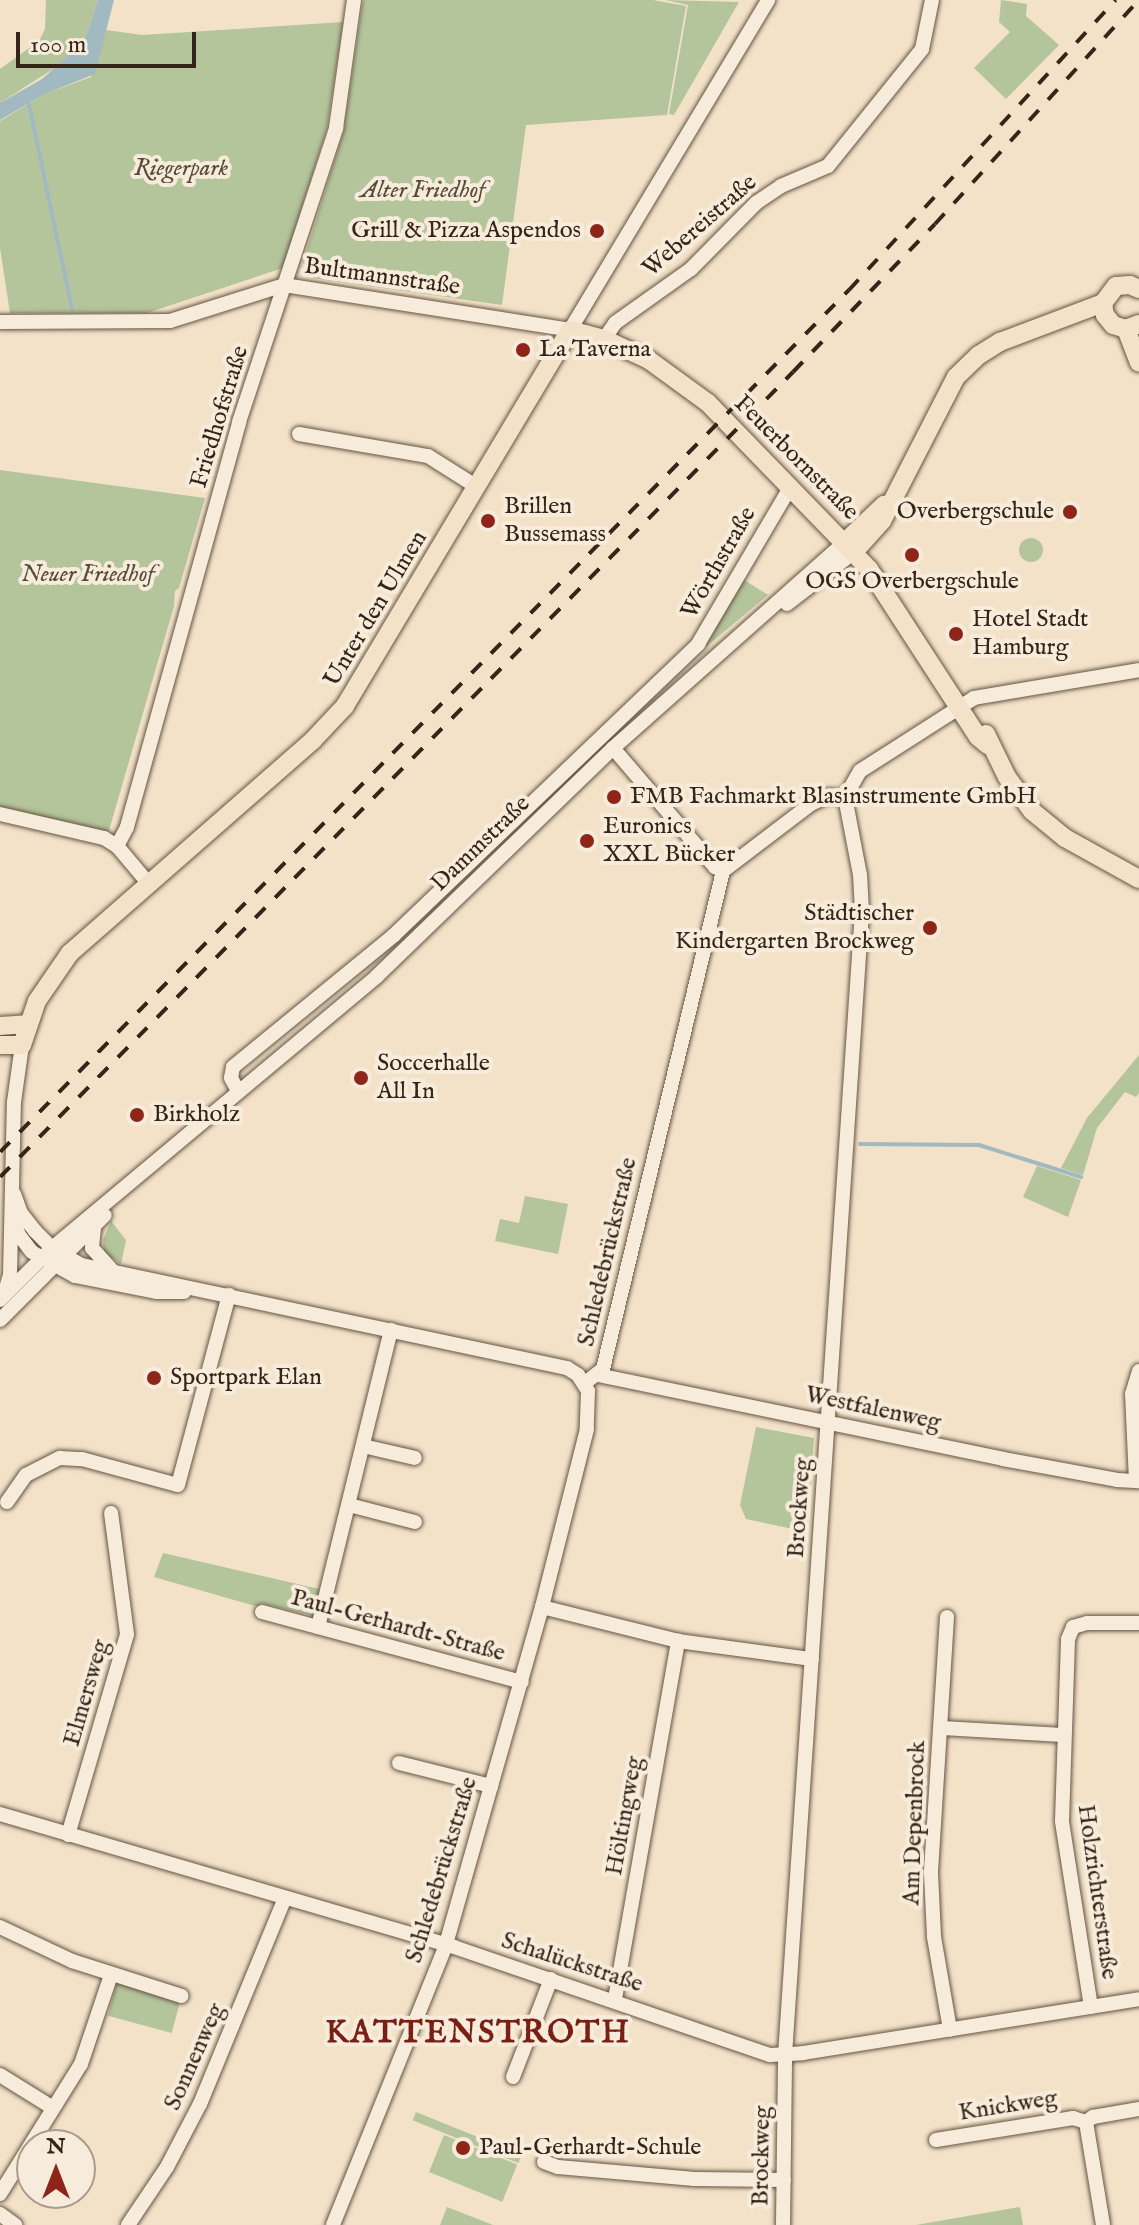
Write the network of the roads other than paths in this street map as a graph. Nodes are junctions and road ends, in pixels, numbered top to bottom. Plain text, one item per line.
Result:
1 (354, 0) edge
2 (768, 0) edge
3 (932, 0) edge
4 (284, 285) junction
5 (1138, 287) edge
6 (1105, 312) junction
7 (0, 322) edge
8 (1133, 326) edge
9 (570, 330) junction
10 (604, 339) junction
11 (1139, 363) edge
12 (299, 434) dead end
13 (791, 486) junction
14 (477, 487) junction
15 (850, 547) junction
16 (698, 644) junction
17 (712, 660) junction
18 (1139, 670) edge
19 (962, 706) junction
20 (613, 748) junction
21 (845, 797) junction
22 (0, 814) edge
23 (117, 846) junction
24 (723, 871) junction
25 (1139, 879) edge
26 (149, 884) junction
27 (27, 1024) junction
28 (0, 1026) edge
29 (0, 1045) edge
30 (22, 1045) junction
31 (238, 1091) junction
32 (138, 1179) junction
33 (14, 1194) junction
34 (12, 1212) junction
35 (94, 1227) junction
36 (53, 1257) junction
37 (112, 1271) junction
38 (222, 1294) junction
39 (2, 1298) edge
40 (0, 1320) edge
41 (391, 1330) junction
42 (1139, 1371) edge
43 (598, 1375) junction
44 (585, 1383) junction
45 (828, 1422) junction
46 (363, 1446) junction
47 (415, 1458) dead end
48 (1138, 1481) edge
49 (7, 1502) dead end
50 (349, 1505) junction
51 (111, 1513) dead end
52 (415, 1522) dead end
53 (542, 1607) junction
54 (262, 1612) dead end
55 (947, 1617) dead end
56 (1139, 1623) edge
57 (318, 1627) junction
58 (678, 1641) junction
59 (812, 1659) junction
60 (522, 1682) junction
61 (941, 1728) junction
62 (1064, 1735) junction
63 (399, 1763) dead end
64 (491, 1786) junction
65 (0, 1814) edge
66 (68, 1835) junction
67 (285, 1898) junction
68 (0, 1927) edge
69 (446, 1945) junction
70 (111, 1975) junction
71 (551, 1979) junction
72 (182, 1996) dead end
73 (615, 1999) junction
74 (1139, 1999) edge
75 (1091, 2007) junction
76 (950, 2030) junction
77 (785, 2055) junction
78 (0, 2075) edge
79 (513, 2077) dead end
80 (53, 2108) junction
81 (1139, 2109) edge
82 (1086, 2122) junction
83 (936, 2140) dead end
84 (544, 2162) dead end
85 (784, 2180) junction
86 (0, 2194) edge
87 (0, 2214) edge
88 (15, 2225) edge
89 (128, 2225) edge
90 (333, 2225) edge
91 (783, 2225) edge
92 (1103, 2225) edge

1 - 4 street, Friedhofstraße
2 - 9 street, Unter den Ulmen
3 - 10 street, Webereistraße
4 - 7 street, Bultmannstraße
4 - 9 street, Bultmannstraße
4 - 23 street, Friedhofstraße
5 - 6 main road, Dammstraße
6 - 8 main road
6 - 15 main road, Dammstraße
8 - 11 main road
9 - 10 main road, Feuerbornstraße
9 - 14 main road, Unter den Ulmen
10 - 13 main road, Feuerbornstraße
12 - 14 street
13 - 15 main road, Feuerbornstraße
13 - 16 street, Wörthstraße
14 - 26 main road, Unter den Ulmen
15 - 17 street, Dammstraße
15 - 19 main road, Feuerbornstraße
16 - 17 street, Wörthstraße
16 - 31 street, Dammstraße
17 - 20 street, Dammstraße
18 - 19 street
19 - 21 street
19 - 25 main road, Feuerbornstraße
20 - 24 street
20 - 31 street, Dammstraße
21 - 24 street
21 - 45 street, Brockweg
22 - 23 street
23 - 26 street
24 - 43 street, Schledebrückstraße
26 - 27 main road, Unter den Ulmen
27 - 28 main road
27 - 30 main road, Unter den Ulmen
29 - 30 main road
30 - 33 street, Unter den Ulmen
31 - 32 street, Dammstraße
32 - 35 street, Dammstraße
32 - 36 street, Dammstraße
33 - 34 street, Unter den Ulmen
33 - 36 street
34 - 36 street
34 - 39 street, Unter den Ulmen
35 - 36 street, Dammstraße
35 - 37 street
36 - 37 street
36 - 38 street
36 - 39 street
36 - 40 street
37 - 38 street
38 - 41 street
38 - 49 street
41 - 44 street
41 - 46 street
42 - 48 street
43 - 44 street, Schledebrückstraße
43 - 45 street, Westfalenweg
44 - 53 street, Schledebrückstraße
45 - 48 street, Westfalenweg
45 - 59 street, Brockweg
46 - 47 street
46 - 50 street
50 - 52 street
50 - 57 street
51 - 66 street, Elmersweg
53 - 58 street
53 - 60 street, Schledebrückstraße
54 - 57 street, Paul-Gerhardt-Straße
55 - 61 street, Am Depenbrock
56 - 62 street, Holzrichterstraße
57 - 60 street, Paul-Gerhardt-Straße
58 - 59 street
58 - 73 street, Höltingweg
59 - 77 street, Brockweg
60 - 64 street, Schledebrückstraße
61 - 62 street
61 - 76 street, Am Depenbrock
62 - 75 street, Holzrichterstraße
63 - 64 street
64 - 69 street, Schledebrückstraße
65 - 66 street, Schalückstraße
66 - 67 street, Schalückstraße
67 - 69 street, Schalückstraße
67 - 89 street, Sonnenweg
68 - 70 street
69 - 71 street, Schalückstraße
69 - 90 street, Schledebrückstraße
70 - 72 street
70 - 80 street
71 - 73 street, Schalückstraße
71 - 79 street
73 - 77 street, Schalückstraße
74 - 75 street, Schalückstraße
75 - 76 street, Schalückstraße
76 - 77 street, Schalückstraße
77 - 85 street, Brockweg
78 - 80 street
80 - 86 street
81 - 82 street, Knickweg
82 - 83 street, Knickweg
82 - 92 street
84 - 85 street
85 - 91 street, Brockweg
87 - 88 street

